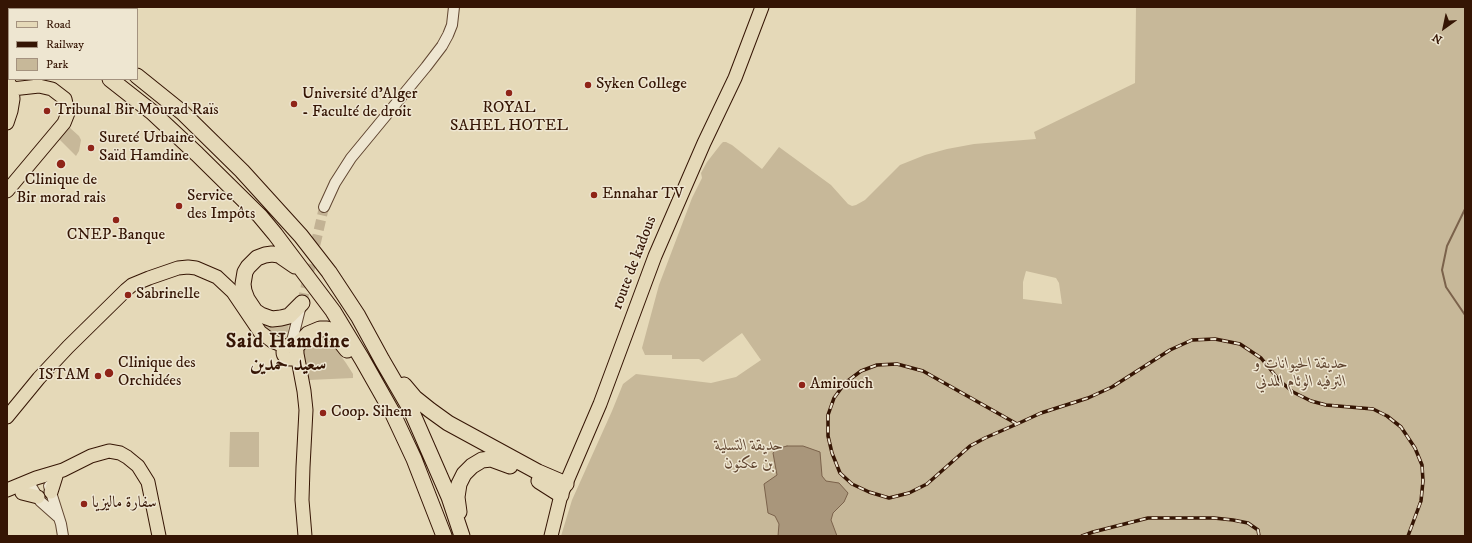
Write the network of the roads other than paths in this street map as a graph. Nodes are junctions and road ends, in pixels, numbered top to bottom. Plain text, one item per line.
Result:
1 (454, 7) edge
2 (762, 7) edge
3 (138, 77) edge
4 (111, 80) edge
5 (9, 84) edge
6 (7, 123) edge
7 (7, 191) edge
8 (324, 207) tunnel mouth
9 (306, 274) junction
10 (302, 303) joint
11 (371, 340) junction
12 (290, 351) junction
13 (372, 376) junction
14 (7, 417) edge
15 (52, 479) junction
16 (7, 490) edge
17 (30, 490) junction
18 (564, 490) junction
19 (7, 496) edge
20 (59, 518) junction
21 (63, 536) edge
22 (159, 536) edge
23 (305, 536) edge
24 (444, 536) edge
25 (462, 536) edge
26 (465, 536) edge
27 (551, 536) edge

1 - 8 street
2 - 18 main road, route de kadous
3 - 11 highway
4 - 9 highway
5 - 6 main road
5 - 7 main road
9 - 10 highway
9 - 13 highway
10 - 12 street
11 - 18 highway
11 - 25 highway
12 - 13 highway
12 - 14 main road
12 - 23 main road
13 - 24 highway
15 - 17 main road
15 - 20 street
15 - 22 main road
16 - 17 main road
17 - 19 main road
17 - 20 street
18 - 26 highway
18 - 27 main road, route de kadous
20 - 21 street

